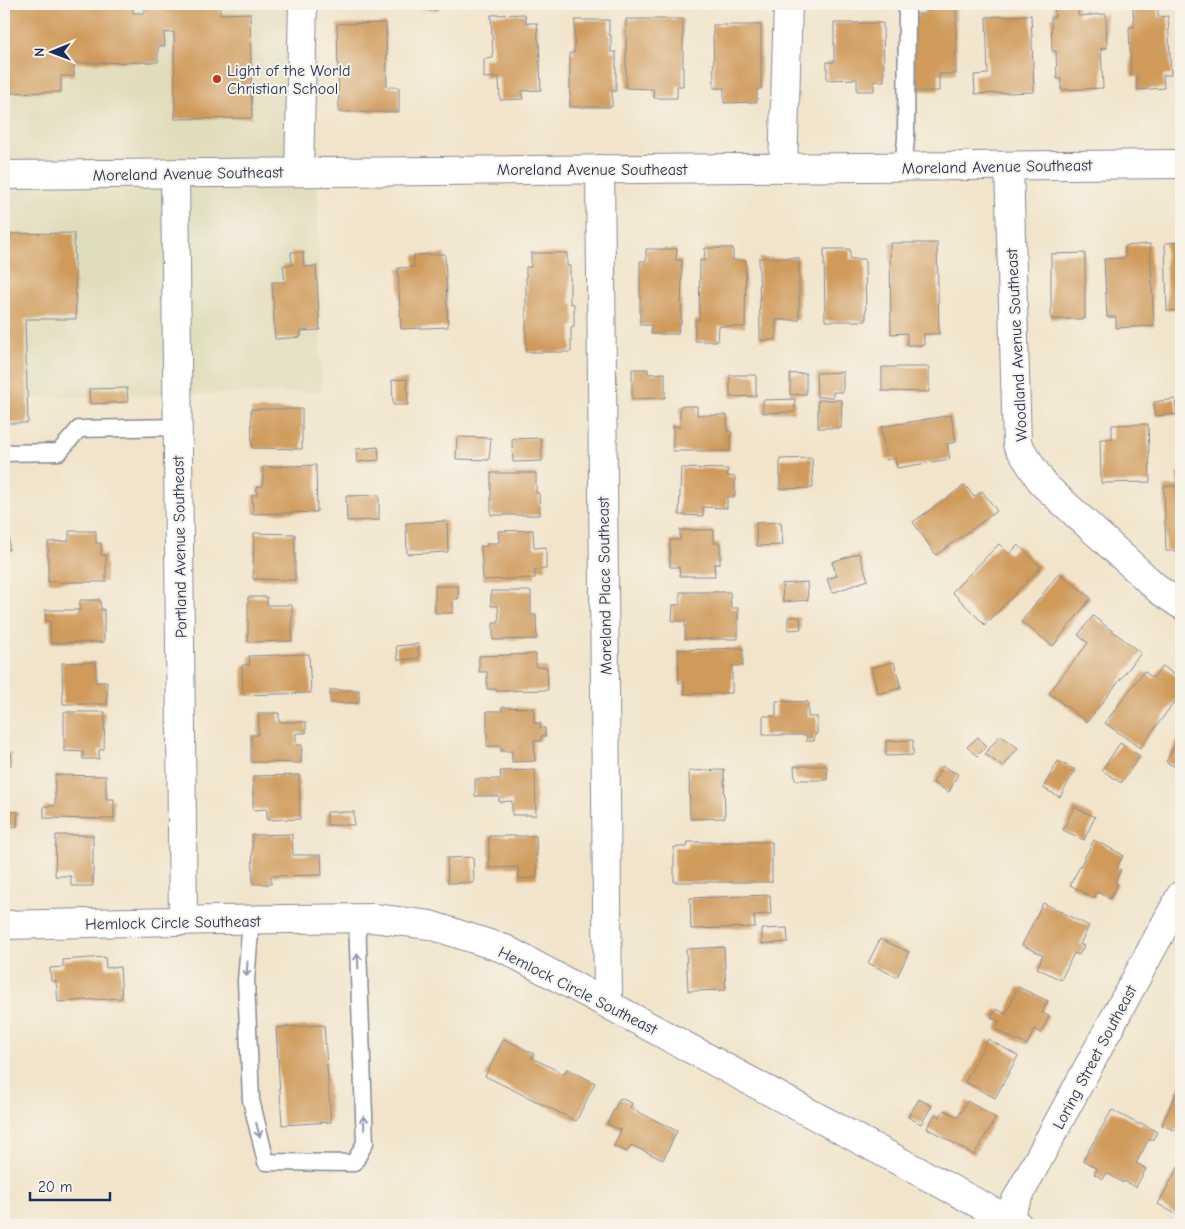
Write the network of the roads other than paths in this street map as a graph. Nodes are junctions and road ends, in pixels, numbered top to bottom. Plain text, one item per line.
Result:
1 (303, 4) edge
2 (788, 4) edge
3 (907, 4) edge
4 (1181, 164) edge
5 (1009, 166) junction
6 (903, 167) junction
7 (783, 168) junction
8 (600, 169) junction
9 (299, 172) junction
10 (175, 173) junction
11 (4, 174) edge
12 (178, 427) junction
13 (4, 453) edge
14 (1181, 605) edge
15 (1181, 895) edge
16 (357, 919) junction
17 (251, 920) junction
18 (183, 921) junction
19 (4, 925) edge
20 (608, 1004) junction
21 (1012, 1222) edge

1 - 9 main road
2 - 7 main road
3 - 6 lane
4 - 5 main road, Moreland Avenue Southeast
5 - 6 main road, Moreland Avenue Southeast
5 - 14 main road, Woodland Avenue Southeast
6 - 7 main road, Moreland Avenue Southeast
7 - 8 main road, Moreland Avenue Southeast
8 - 9 main road, Moreland Avenue Southeast
8 - 20 main road, Moreland Place Southeast
9 - 10 main road, Moreland Avenue Southeast
10 - 11 main road, Moreland Avenue Southeast
10 - 12 main road, Portland Avenue Southeast
12 - 13 lane
12 - 18 main road, Portland Avenue Southeast
15 - 21 main road, Loring Street Southeast
16 - 17 main road, Hemlock Circle Southeast
17 -> 16 lane
16 - 20 main road, Hemlock Circle Southeast
17 - 18 main road, Hemlock Circle Southeast
18 - 19 main road, Hemlock Circle Southeast
20 - 21 main road, Hemlock Circle Southeast

